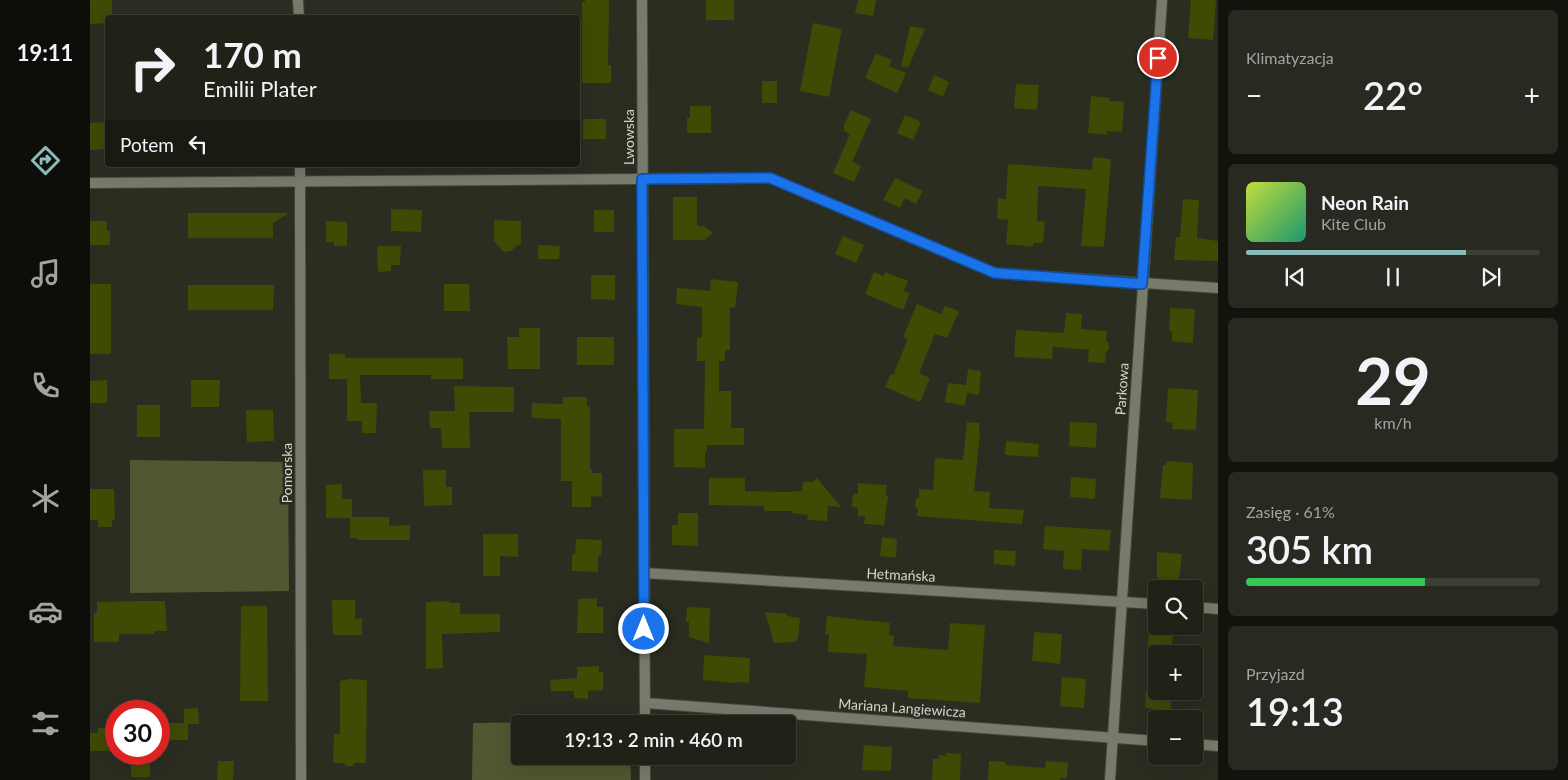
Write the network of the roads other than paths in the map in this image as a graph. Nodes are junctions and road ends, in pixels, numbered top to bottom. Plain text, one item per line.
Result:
1 (298, 0) edge
2 (642, 0) edge
3 (1162, 0) edge
4 (299, 15) edge
5 (300, 167) edge
6 (642, 179) junction
7 (300, 183) junction
8 (90, 184) edge
9 (1142, 284) junction
10 (1218, 288) edge
11 (644, 573) junction
12 (1121, 602) junction
13 (1148, 604) edge
14 (1203, 607) edge
15 (1218, 608) edge
16 (645, 703) junction
17 (645, 715) edge
18 (1113, 738) junction
19 (1148, 740) edge
20 (1203, 745) edge
21 (1218, 746) edge
22 (645, 765) edge
23 (301, 780) edge
24 (645, 780) edge
25 (1110, 780) edge

1 - 4 street
2 - 6 street, Lwowska
3 - 9 street, Parkowa
5 - 7 street, Pomorska
6 - 7 street
6 - 9 street
6 - 11 street, Lwowska
7 - 8 street
7 - 23 street, Pomorska
9 - 10 street
9 - 12 street, Parkowa
11 - 12 street, Hetmańska
11 - 16 street, Lwowska
12 - 13 street, Hetmańska
12 - 18 street, Parkowa
14 - 15 street
16 - 17 street, Lwowska
16 - 18 street, Mariana Langiewicza
18 - 19 street, Mariana Langiewicza
18 - 25 street, Parkowa
20 - 21 street
22 - 24 street

